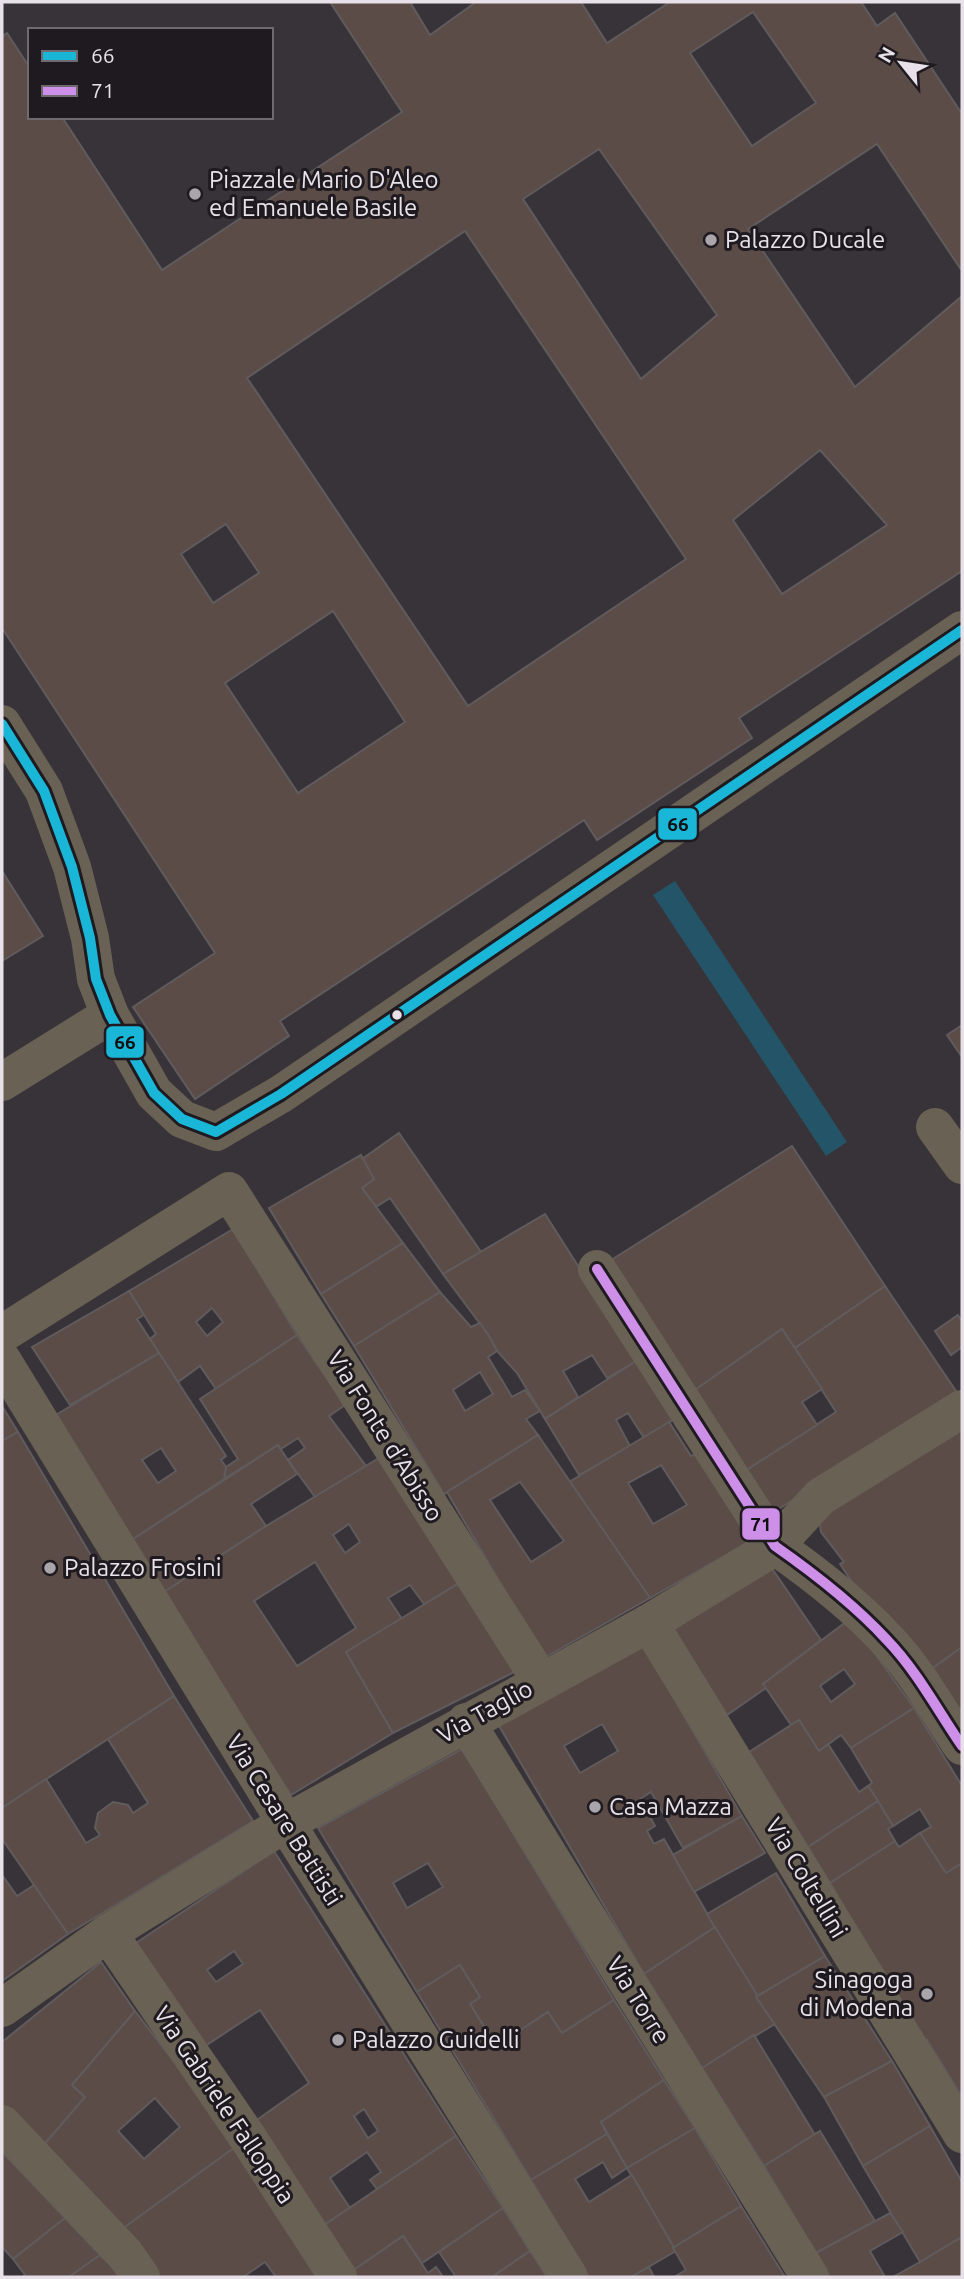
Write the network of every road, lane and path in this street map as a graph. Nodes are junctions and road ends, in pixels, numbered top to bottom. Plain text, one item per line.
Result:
1 (962, 630) edge
2 (2, 724) edge
3 (110, 1016) junction
4 (2, 1082) edge
5 (935, 1127) dead end
6 (962, 1165) edge
7 (597, 1269) dead end
8 (2, 1334) edge
9 (2, 1360) edge
10 (962, 1409) edge
11 (775, 1546) junction
12 (649, 1623) junction
13 (541, 1681) junction
14 (466, 1722) junction
15 (962, 1746) edge
16 (286, 1823) junction
17 (108, 1933) junction
18 (2, 2008) edge
19 (2, 2124) edge
20 (962, 2134) edge
21 (141, 2277) edge
22 (338, 2277) edge
23 (569, 2277) edge
24 (810, 2277) edge

1 - 3 street
2 - 3 street
3 - 4 street
5 - 6 street
7 - 11 street
8 - 13 street, Via Fonte d’Abisso
9 - 16 street, Via Cesare Battisti
10 - 11 street, Via Taglio
11 - 12 street, Via Taglio
11 - 15 street
12 - 13 street, Via Taglio
12 - 20 street, Via Coltellini
13 - 14 street, Via Taglio
14 - 16 street, Via Taglio
14 - 24 street, Via Torre
16 - 17 street, Via Taglio
16 - 23 street, Via Cesare Battisti
17 - 18 street, Via Taglio
17 - 22 street, Via Gabriele Falloppia
19 - 21 street

